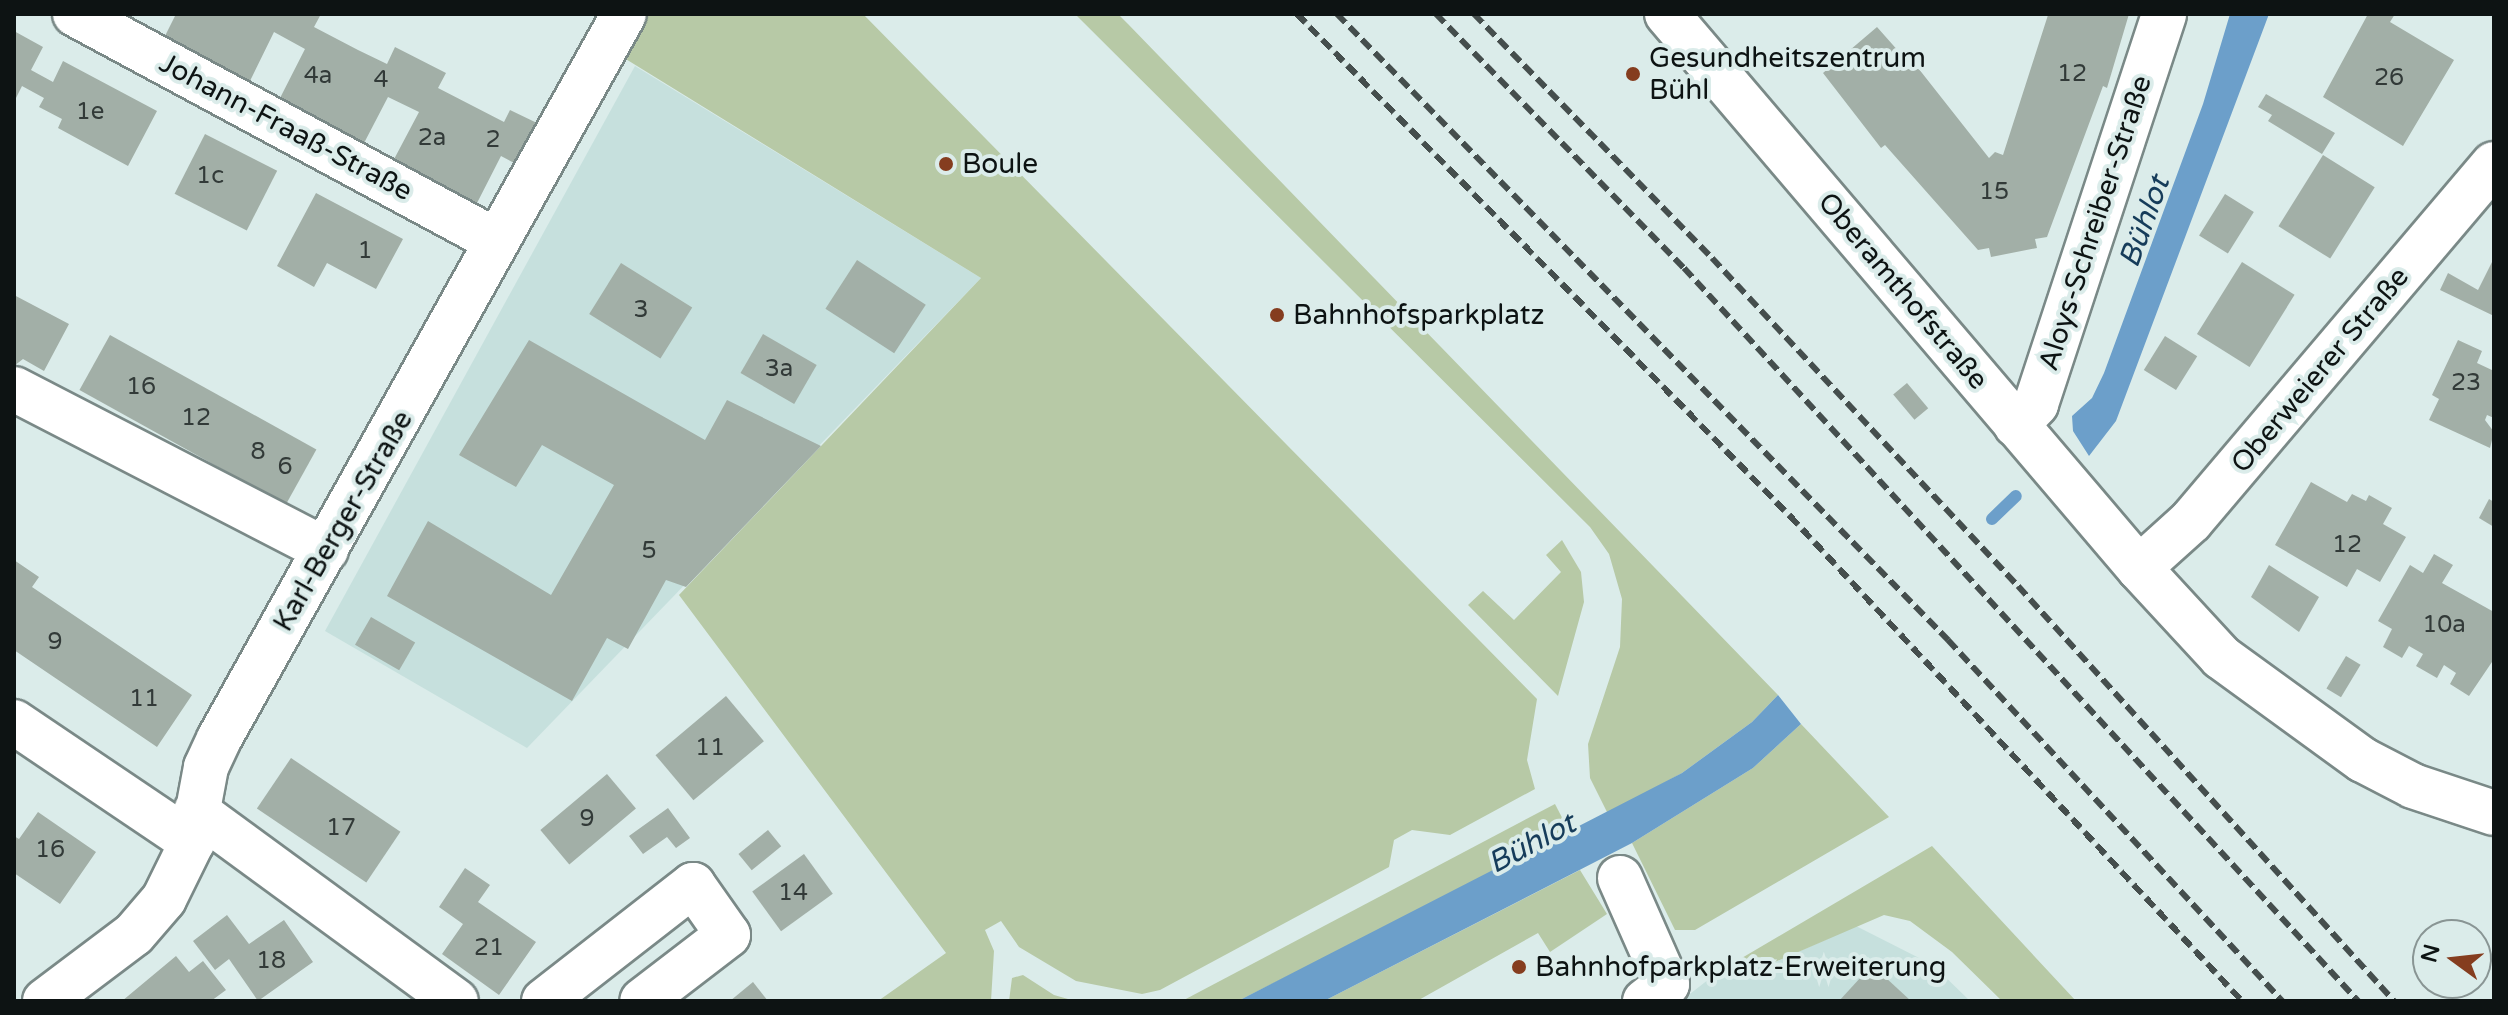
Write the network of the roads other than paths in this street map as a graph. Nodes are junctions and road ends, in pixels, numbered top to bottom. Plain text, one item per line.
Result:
1 (75, 14) edge
2 (624, 14) edge
3 (1667, 14) edge
4 (2164, 14) edge
5 (2494, 164) edge
6 (497, 241) junction
7 (14, 389) edge
8 (2016, 425) junction
9 (326, 550) junction
10 (2139, 568) junction
11 (14, 722) edge
12 (2494, 813) edge
13 (194, 826) junction
14 (1620, 878) dead end
15 (45, 1001) edge
16 (456, 1001) edge
17 (544, 1001) edge
18 (642, 1001) edge
19 (1645, 1001) edge

1 - 6 street, Johann-Fraaß-Straße
2 - 6 street, Karl-Berger-Straße
3 - 8 street, Oberamthofstraße
4 - 8 street, Aloys-Schreiber-Straße
5 - 10 street, Oberweierer Straße
6 - 9 street, Karl-Berger-Straße
7 - 9 street
8 - 10 street, Oberamthofstraße
9 - 13 street, Karl-Berger-Straße
10 - 12 street, Oberamthofstraße
11 - 13 street
13 - 15 street, Karl-Berger-Straße
13 - 16 street
14 - 19 street
17 - 18 street

